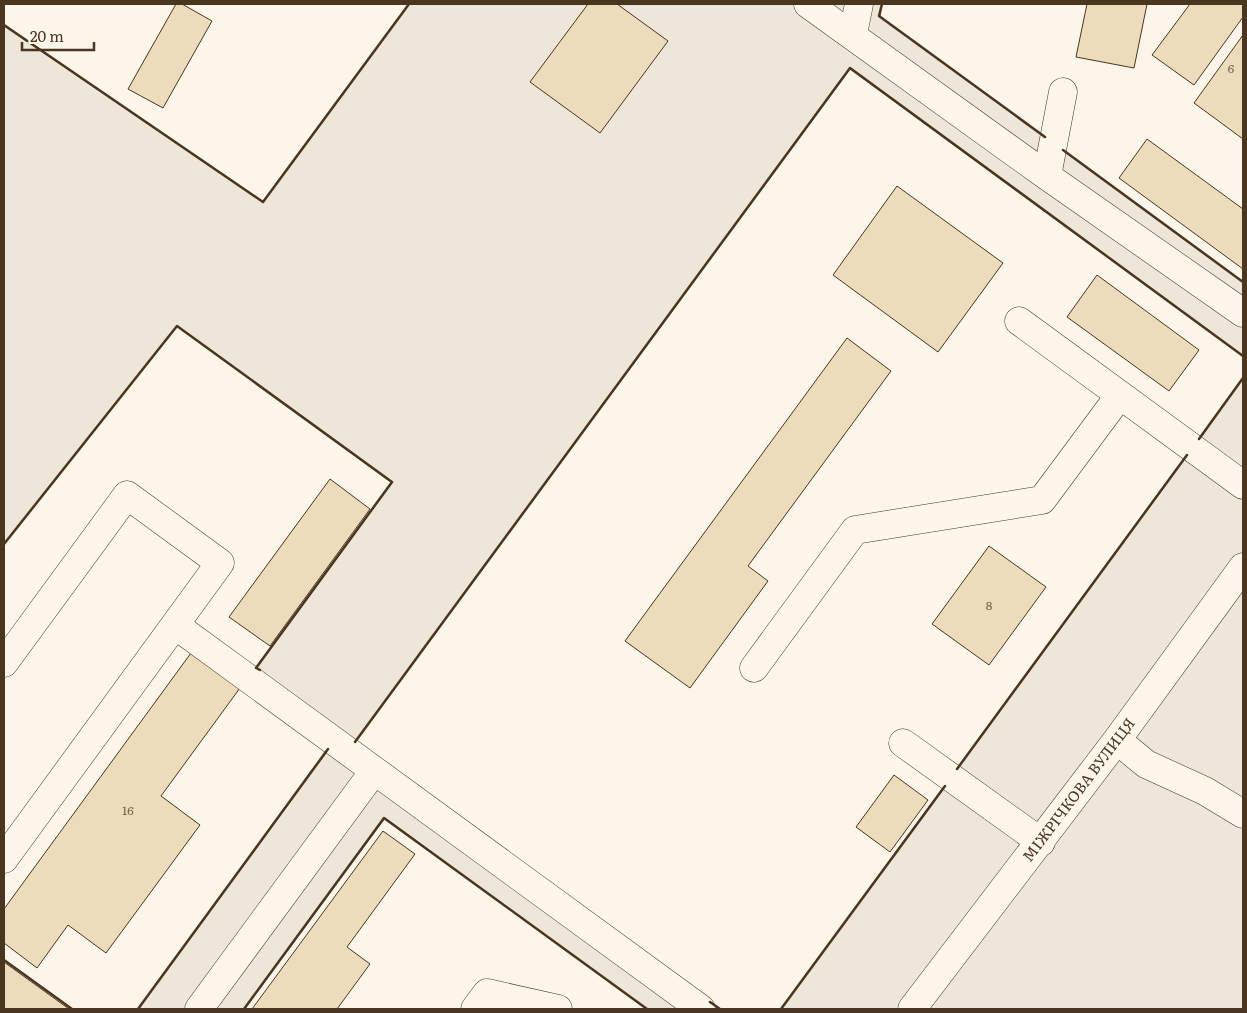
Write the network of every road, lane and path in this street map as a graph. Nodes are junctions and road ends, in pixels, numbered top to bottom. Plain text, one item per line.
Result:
1 (808, 4) edge
2 (859, 4) edge
3 (853, 34) junction
4 (1063, 92) dead end
5 (1047, 176) junction
6 (1243, 313) edge
7 (1019, 321) dead end
8 (1120, 395) junction
9 (1243, 485) edge
10 (1243, 567) edge
11 (175, 625) junction
12 (4, 663) edge
13 (754, 668) dead end
14 (1117, 740) junction
15 (903, 743) dead end
16 (374, 771) junction
17 (1243, 814) edge
18 (1041, 842) junction
19 (4, 859) edge
20 (199, 1009) edge
21 (475, 1009) edge
22 (558, 1009) edge
23 (701, 1009) edge
24 (912, 1009) edge

1 - 3 street
2 - 3 street
3 - 5 street
4 - 5 street
5 - 6 street
7 - 8 street
8 - 9 street
8 - 13 street
10 - 14 street, МІЖРІЧКОВА ВУЛИЦЯ
11 - 12 street
11 - 16 street
11 - 19 street
14 - 17 street
14 - 18 street, МІЖРІЧКОВА ВУЛИЦЯ
15 - 18 street
16 - 20 street
16 - 23 street
18 - 24 street, МІЖРІЧКОВА ВУЛИЦЯ
21 - 22 street

